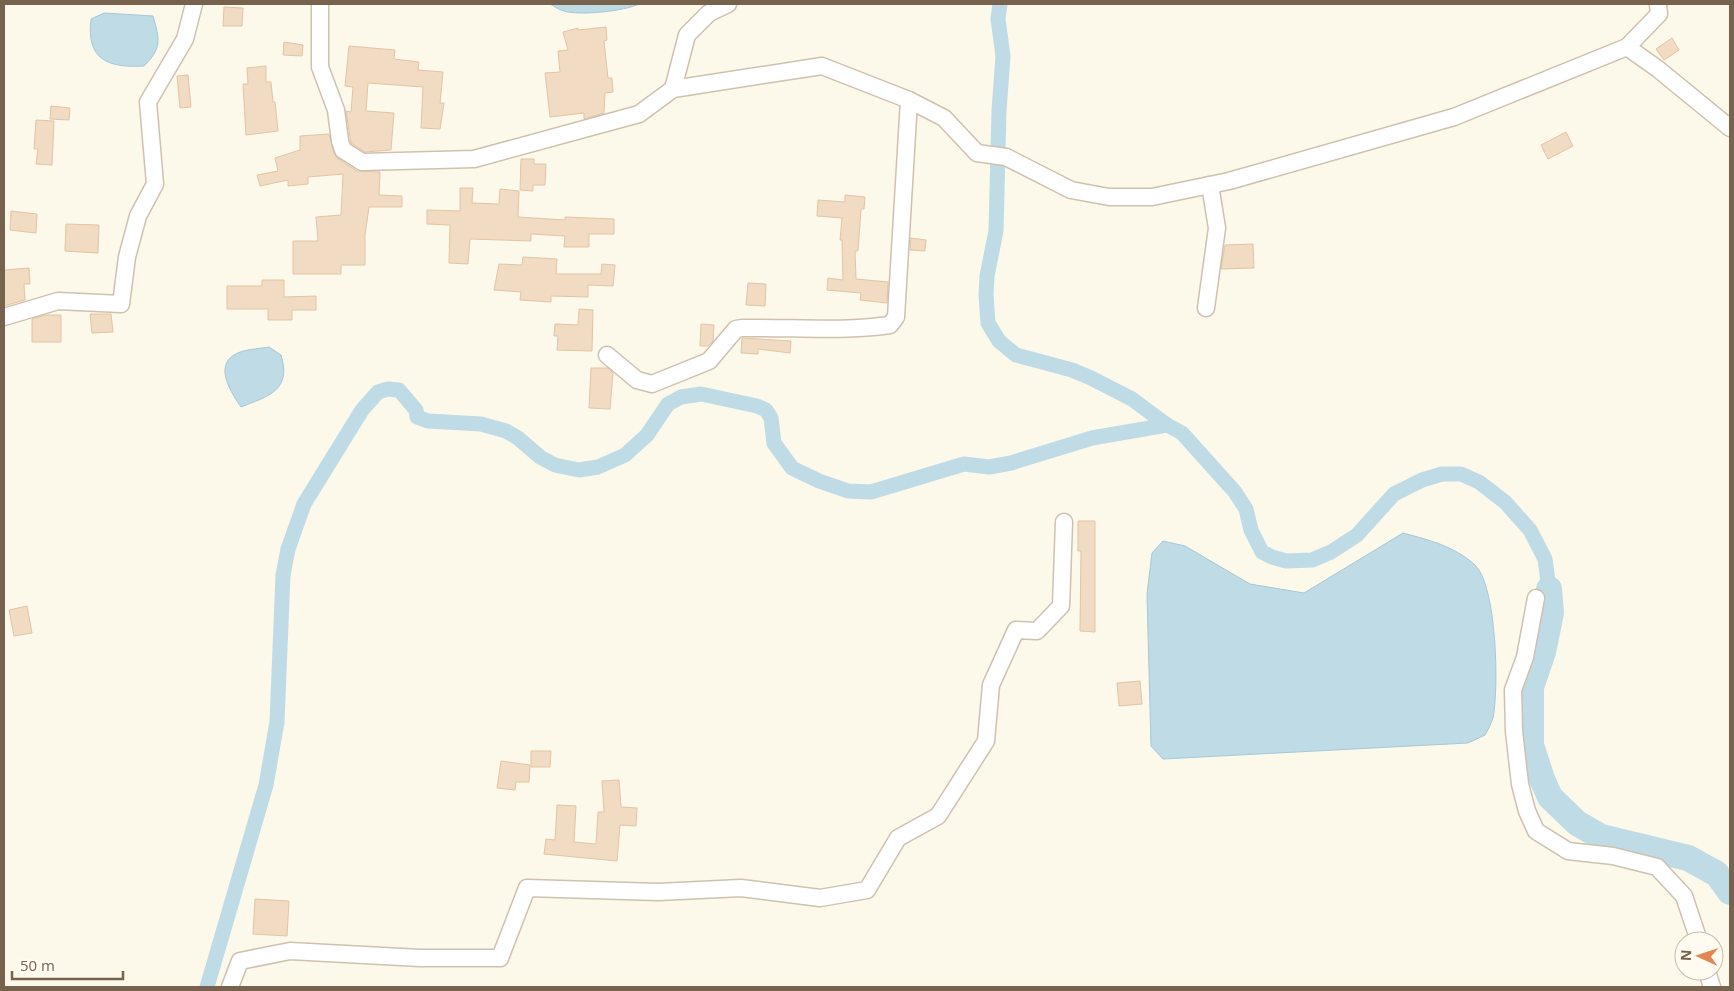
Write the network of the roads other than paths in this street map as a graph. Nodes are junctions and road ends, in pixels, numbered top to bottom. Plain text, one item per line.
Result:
1 (194, 4) edge
2 (320, 4) edge
3 (728, 4) edge
4 (1658, 4) edge
5 (1627, 47) junction
6 (673, 89) junction
7 (909, 100) junction
8 (1730, 128) edge
9 (1210, 185) junction
10 (1206, 308) dead end
11 (4, 317) edge
12 (607, 355) dead end
13 (1064, 522) dead end
14 (1536, 598) dead end
15 (1696, 931) edge
16 (230, 987) edge

1 - 11 street
2 - 6 street
3 - 6 street
4 - 5 street
5 - 8 street
5 - 9 street
6 - 7 street
7 - 9 street
7 - 12 street
9 - 10 street
13 - 16 street
14 - 15 street

